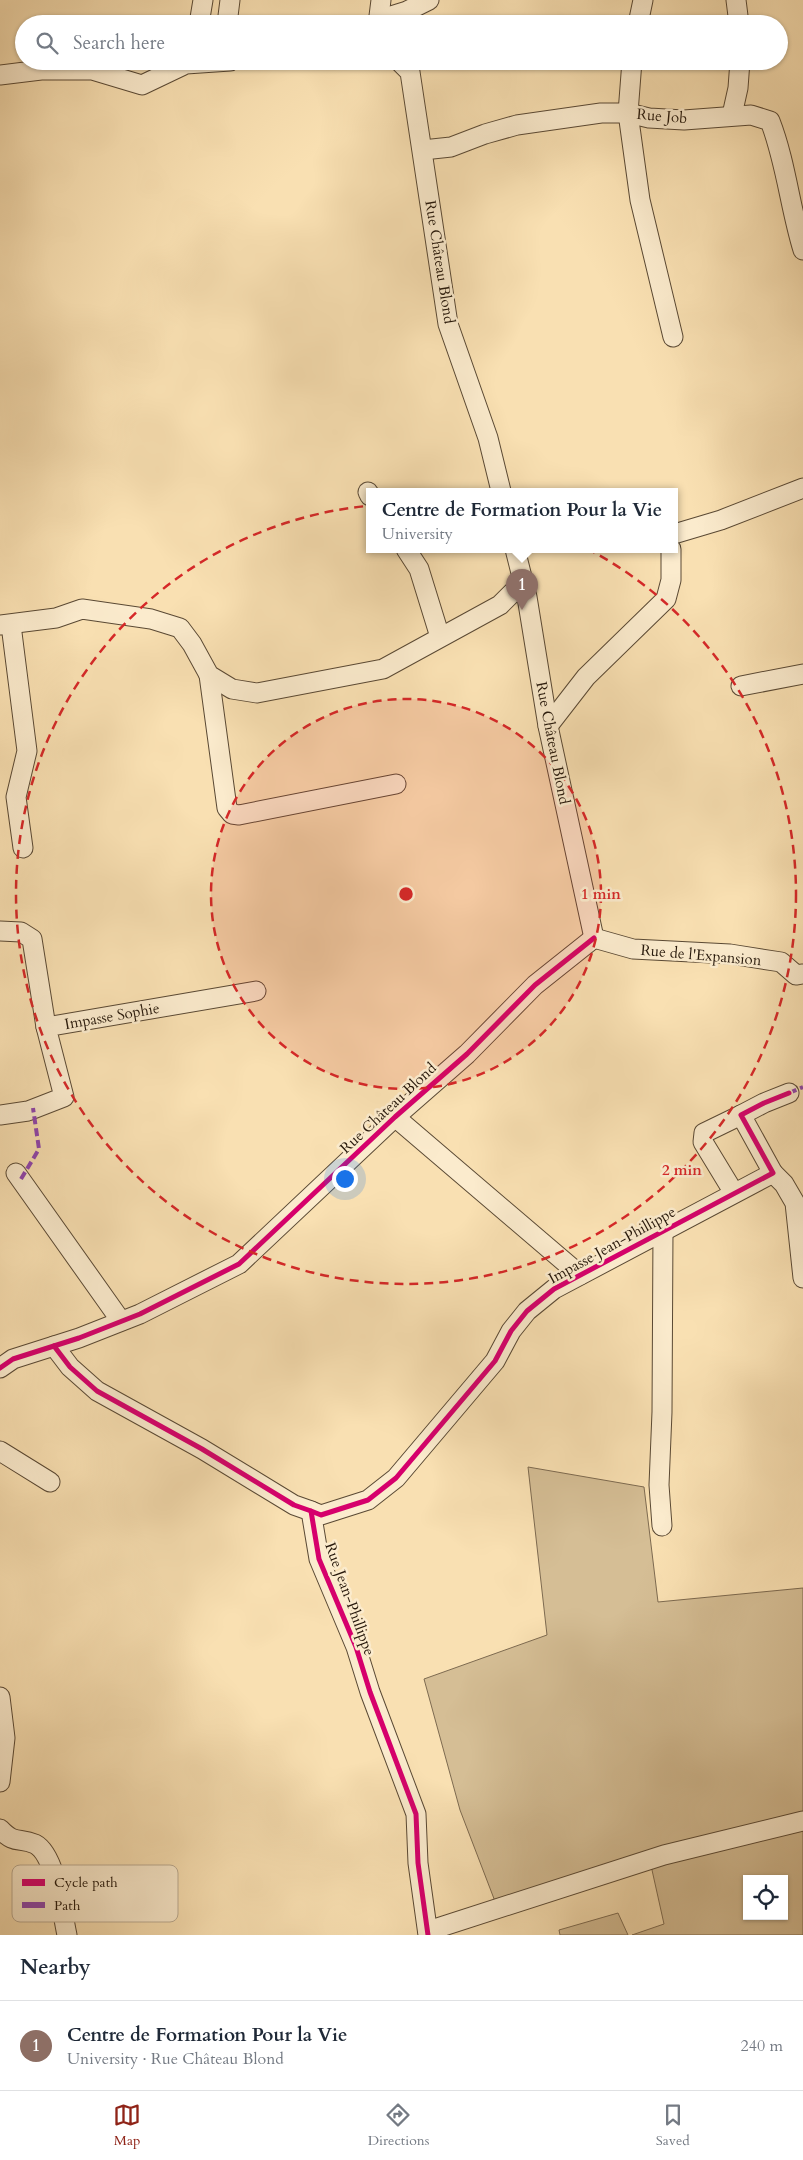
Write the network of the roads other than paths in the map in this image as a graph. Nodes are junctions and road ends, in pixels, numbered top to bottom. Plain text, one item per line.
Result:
1 (203, 0) edge
2 (230, 0) edge
3 (381, 0) edge
4 (429, 0) edge
5 (643, 0) edge
6 (738, 0) edge
7 (200, 15) edge
8 (228, 15) edge
9 (379, 15) edge
10 (396, 15) edge
11 (640, 15) edge
12 (739, 15) edge
13 (41, 70) edge
14 (41, 70) edge
15 (92, 70) edge
16 (92, 70) edge
17 (173, 70) edge
18 (408, 70) edge
19 (631, 70) edge
20 (739, 70) edge
21 (0, 75) edge
22 (628, 113) junction
23 (732, 115) junction
24 (423, 150) junction
25 (803, 250) edge
26 (673, 337) dead end
27 (500, 488) edge
28 (803, 488) edge
29 (678, 533) edge
30 (409, 553) edge
31 (516, 553) edge
32 (671, 553) edge
33 (523, 582) junction
34 (5, 625) edge
35 (440, 637) junction
36 (803, 674) edge
37 (209, 675) junction
38 (742, 686) dead end
39 (548, 726) junction
40 (396, 784) dead end
41 (23, 848) dead end
42 (0, 931) edge
43 (594, 938) junction
44 (801, 977) edge
45 (256, 991) dead end
46 (46, 1027) junction
47 (789, 1093) dead end
48 (0, 1114) edge
49 (741, 1115) junction
50 (395, 1117) junction
51 (16, 1173) dead end
52 (773, 1173) junction
53 (734, 1193) junction
54 (663, 1231) junction
55 (580, 1275) junction
56 (803, 1278) edge
57 (121, 1321) junction
58 (54, 1346) junction
59 (0, 1368) edge
60 (0, 1451) edge
61 (50, 1482) dead end
62 (311, 1512) junction
63 (662, 1526) dead end
64 (0, 1697) edge
65 (0, 1782) edge
66 (803, 1821) edge
67 (0, 1829) edge
68 (51, 1865) edge
69 (64, 1922) edge
70 (428, 1933) edge
71 (67, 1935) edge

1 - 7 street
2 - 8 street
3 - 9 street
4 - 10 street
5 - 11 street
6 - 12 street
13 - 21 street
14 - 15 street
16 - 17 street
18 - 24 street, Rue Château Blond
19 - 22 street
20 - 23 street
22 - 23 street, Rue Job
22 - 24 street, Rue Job
22 - 26 street
23 - 25 street, Rue Job
24 - 27 street, Rue Château Blond
28 - 29 street
30 - 35 street
31 - 33 street, Rue Château Blond
32 - 39 street
33 - 35 street
33 - 39 street, Rue Château Blond
34 - 37 street
34 - 41 street
35 - 37 street
36 - 38 street
37 - 40 street
39 - 43 street, Rue Château Blond
42 - 46 street
43 - 44 street, Rue de l'Expansion
43 - 50 street, Rue Château Blond
45 - 46 street, Impasse Sophie
46 - 48 street, Impasse Sophie
47 - 49 street
49 - 52 street
49 - 53 street
50 - 55 street
50 - 57 street, Rue Château Blond
51 - 57 street
52 - 53 street, Impasse Jean-Phillippe
52 - 56 street
53 - 54 street, Impasse Jean-Phillippe
54 - 55 street, Impasse Jean-Phillippe
54 - 63 street
55 - 62 street, Impasse Jean-Phillippe
57 - 58 street, Rue Château Blond
58 - 59 street, Rue Château Blond
58 - 62 street
60 - 61 street
62 - 70 street, Rue Jean-Phillippe
64 - 65 street
66 - 70 street
67 - 68 street
69 - 71 street

